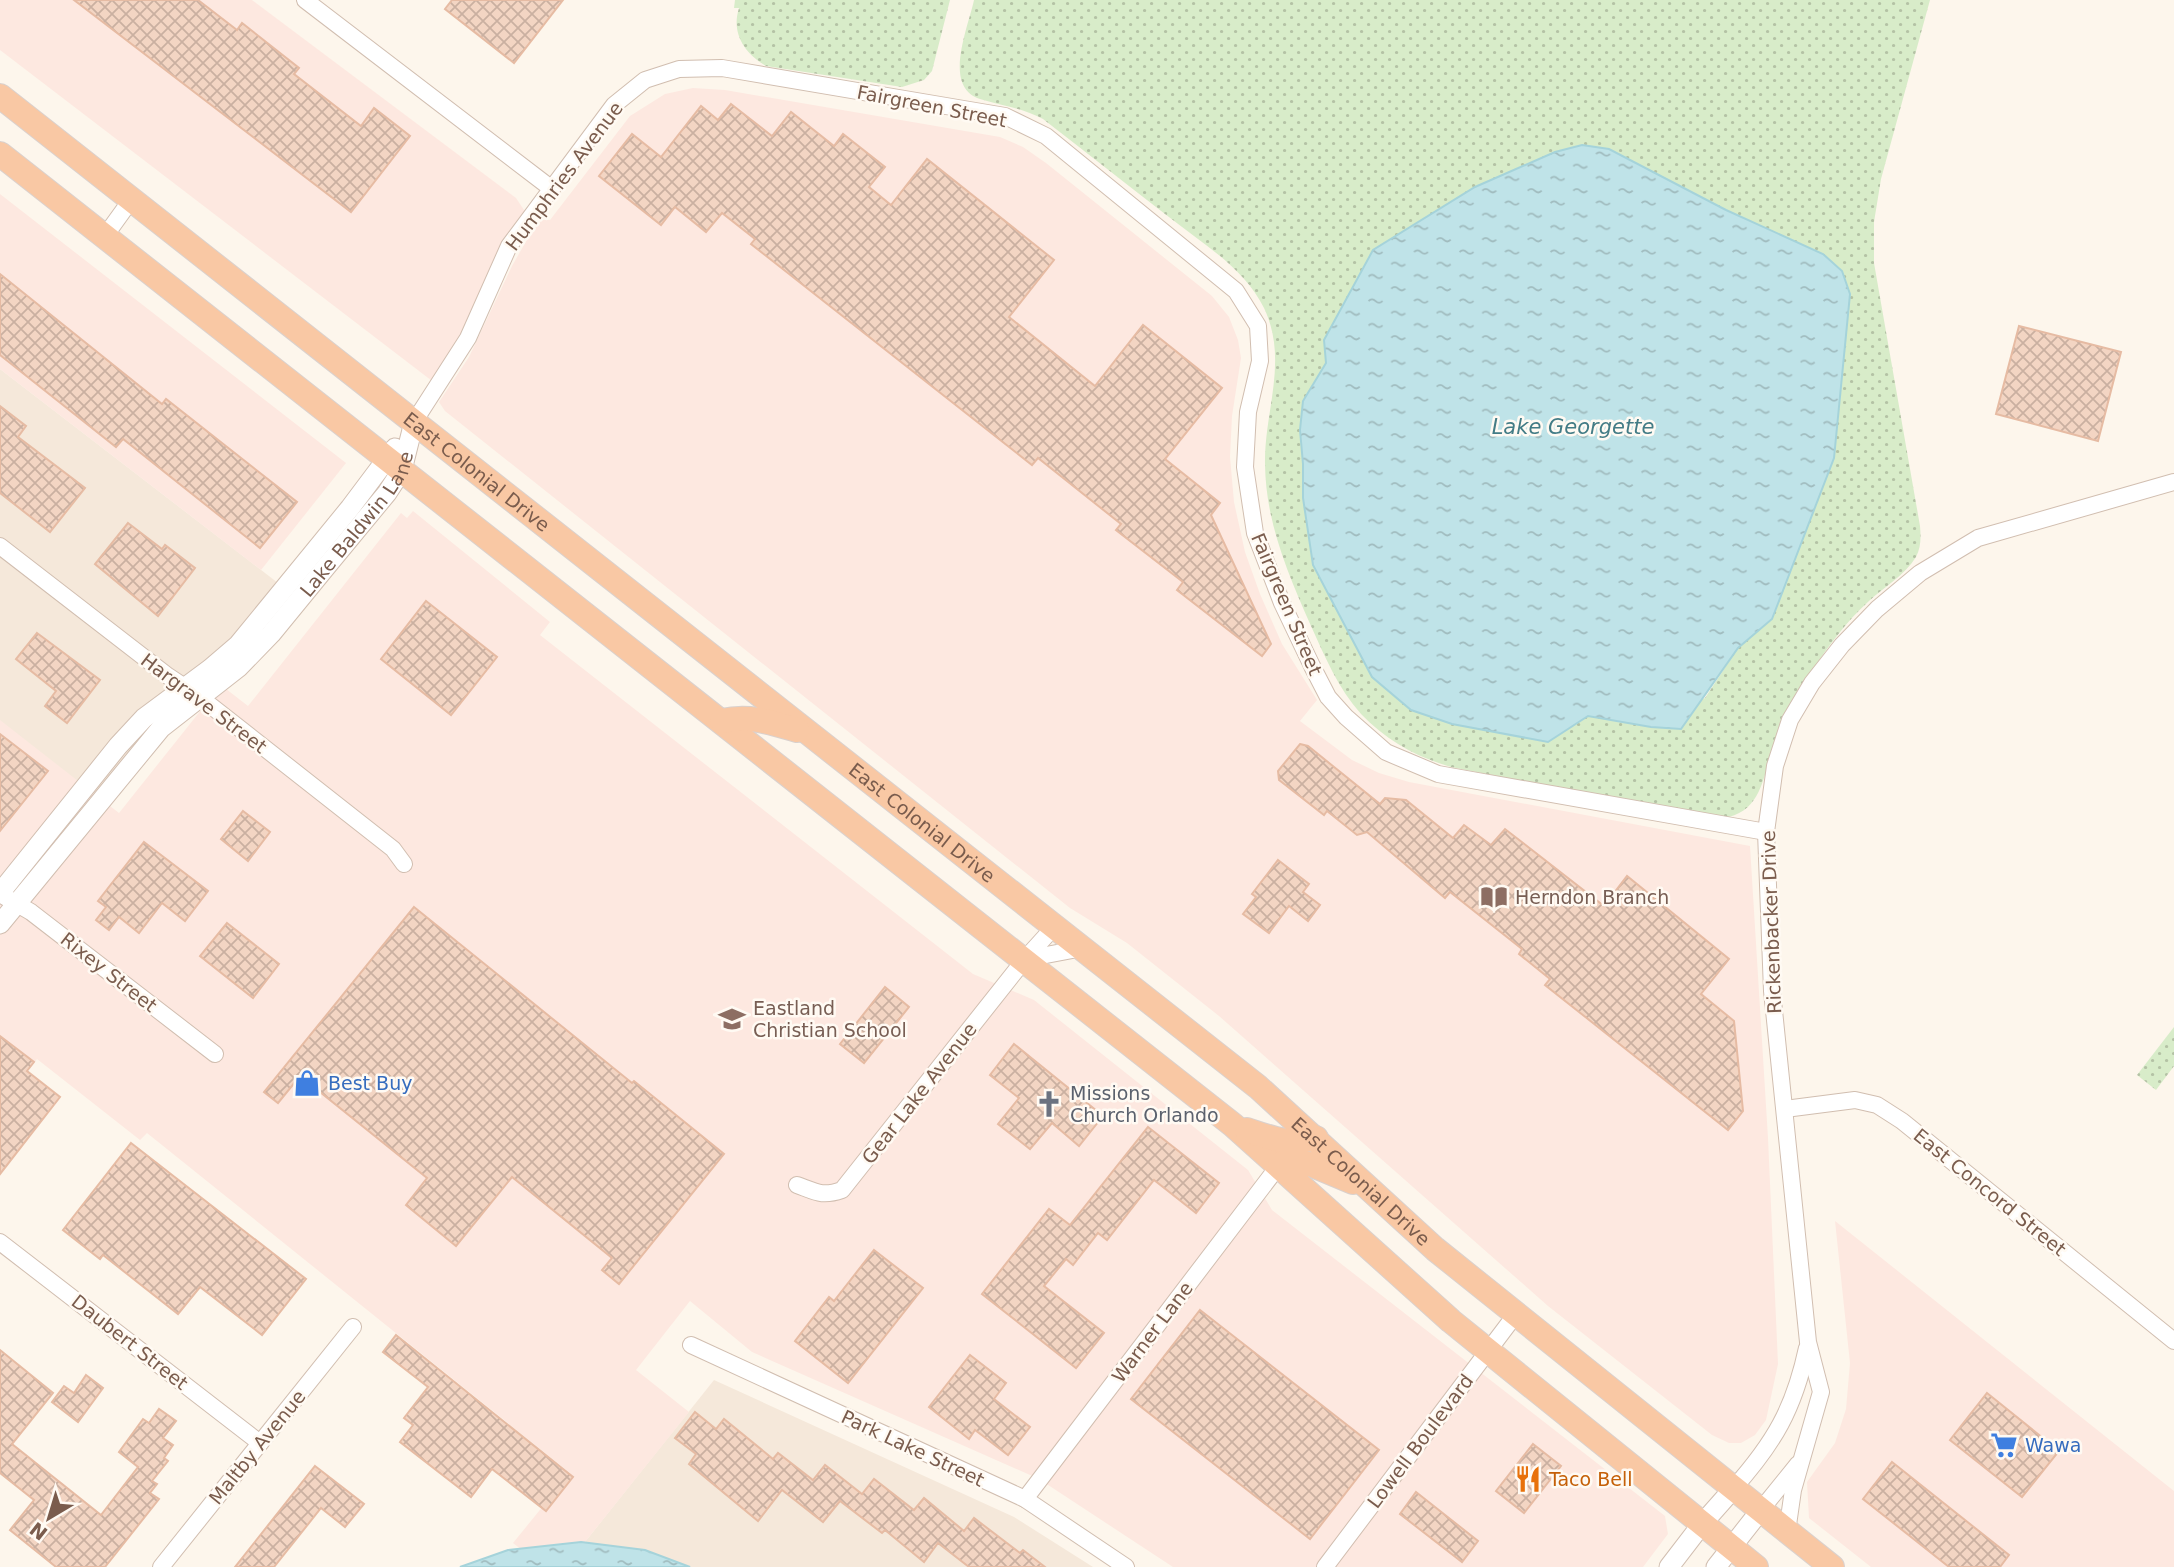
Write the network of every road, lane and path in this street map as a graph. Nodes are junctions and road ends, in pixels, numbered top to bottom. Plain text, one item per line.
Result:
1 (305, 0) edge
2 (722, 68) joint
3 (0, 96) edge
4 (0, 154) edge
5 (552, 188) junction
6 (131, 200) junction
7 (105, 236) junction
8 (414, 422) junction
9 (395, 464) junction
10 (2174, 482) edge
11 (0, 546) edge
12 (193, 692) junction
13 (722, 721) junction
14 (811, 734) junction
15 (1766, 832) junction
16 (404, 864) dead end
17 (5, 897) edge
18 (0, 924) edge
19 (1055, 926) junction
20 (1083, 948) junction
21 (1025, 959) junction
22 (215, 1054) dead end
23 (1785, 1109) junction
24 (1233, 1125) junction
25 (1316, 1138) junction
26 (1280, 1164) junction
27 (797, 1185) dead end
28 (1372, 1191) junction
29 (0, 1242) edge
30 (1516, 1314) junction
31 (353, 1327) dead end
32 (2174, 1341) edge
33 (1808, 1342) junction
34 (691, 1345) dead end
35 (1488, 1351) junction
36 (260, 1443) junction
37 (1801, 1460) junction
38 (1733, 1489) junction
39 (1024, 1499) junction
40 (1760, 1511) junction
41 (1702, 1524) junction
42 (1787, 1532) junction
43 (1731, 1547) junction
44 (161, 1567) edge
45 (1126, 1567) edge
46 (1325, 1567) edge
47 (1670, 1567) edge
48 (1716, 1567) edge
49 (1756, 1567) edge
50 (1832, 1567) edge

1 - 5 street
2 - 5 street, Humphries Avenue
2 - 15 street, Fairgreen Street
3 - 6 highway, East Colonial Drive
4 - 7 highway
5 - 8 street, Humphries Avenue
6 - 7 street
6 - 8 highway, East Colonial Drive
7 - 9 highway
8 - 9 street, Lake Baldwin Lane
8 - 14 highway, East Colonial Drive
9 - 12 street, Lake Baldwin Lane
9 - 13 highway
10 - 15 street, Rickenbacker Drive
11 - 12 street, Hargrave Street
12 - 16 street, Hargrave Street
12 - 17 street, Lake Baldwin Lane
13 - 14 highway
13 - 21 highway
14 - 19 highway, East Colonial Drive
15 - 23 street, Rickenbacker Drive
17 - 18 street, Lake Baldwin Lane
17 - 22 street, Rixey Street
19 - 20 highway, East Colonial Drive
19 - 21 street, Gear Lake Avenue
20 - 21 street
20 - 25 highway, East Colonial Drive
21 - 24 highway
21 - 27 street, Gear Lake Avenue
23 - 32 street, East Concord Street
23 - 33 street, Rickenbacker Drive
24 - 25 highway
24 - 26 highway
25 - 28 highway, East Colonial Drive
26 - 28 highway
26 - 35 highway
26 - 39 street, Warner Lane
28 - 30 highway, East Colonial Drive
29 - 36 street, Daubert Street
30 - 35 street, Lowell Boulevard
30 - 38 highway, East Colonial Drive
31 - 36 street, Maltby Avenue
33 - 37 street, Rickenbacker Drive
33 - 38 street, Rickenbacker Drive
34 - 39 street, Park Lake Street
35 - 41 highway
35 - 46 street, Lowell Boulevard
36 - 44 street, Maltby Avenue
37 - 40 street, Rickenbacker Drive
37 - 42 street, Rickenbacker Drive
38 - 40 highway, East Colonial Drive
38 - 41 street
39 - 45 street, Park Lake Street
40 - 42 highway, East Colonial Drive
40 - 43 street
41 - 43 highway
41 - 47 street
42 - 50 highway, East Colonial Drive
43 - 48 street
43 - 49 highway

